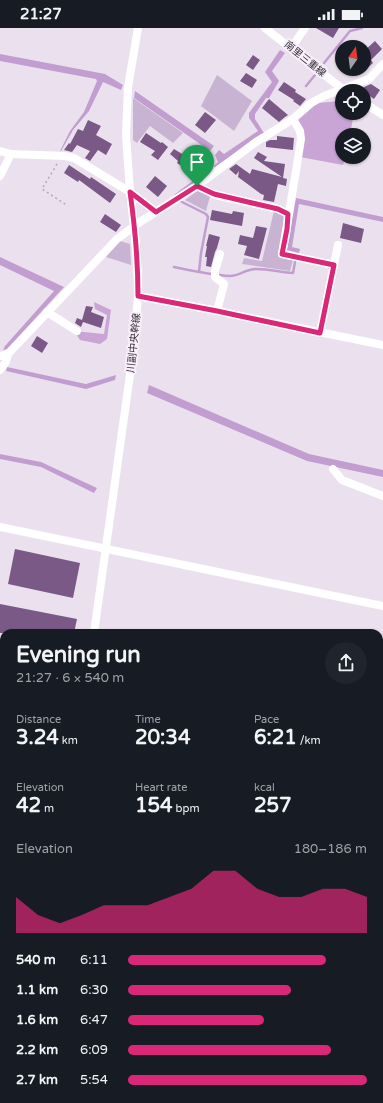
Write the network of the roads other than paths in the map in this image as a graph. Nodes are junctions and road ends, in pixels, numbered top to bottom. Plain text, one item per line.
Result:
1 (138, 28) edge
2 (265, 28) edge
3 (305, 28) edge
4 (291, 48) junction
5 (383, 64) edge
6 (336, 84) edge
7 (358, 84) edge
8 (335, 93) edge
9 (371, 107) edge
10 (383, 115) edge
11 (292, 120) junction
12 (0, 152) edge
13 (11, 154) junction
14 (0, 176) edge
15 (197, 186) junction
16 (130, 192) junction
17 (156, 212) junction
18 (288, 214) junction
19 (134, 226) junction
20 (338, 245) dead end
21 (220, 254) dead end
22 (334, 265) junction
23 (138, 296) junction
24 (217, 311) junction
25 (47, 312) junction
26 (77, 330) dead end
27 (320, 333) junction
28 (383, 345) edge
29 (4, 355) edge
30 (0, 370) edge
31 (333, 469) dead end
32 (383, 496) edge
33 (0, 527) edge
34 (105, 549) junction
35 (383, 606) edge
36 (95, 629) edge

1 - 16 street, 川副中央幹線
2 - 4 street, 南里三重線
3 - 4 street
4 - 6 street, 南里三重線
5 - 7 street
8 - 11 street
9 - 10 street
11 - 15 street
11 - 18 street
12 - 13 street
13 - 14 street
13 - 16 street
15 - 17 street
15 - 18 street
16 - 17 street
16 - 19 street, 川副中央幹線
17 - 19 street
18 - 22 street
19 - 23 street, 川副中央幹線
19 - 25 street
20 - 22 street
21 - 24 street
22 - 27 street
23 - 24 street
23 - 34 street, 川副中央幹線
24 - 27 street
25 - 26 street
25 - 29 street
27 - 28 street
29 - 30 street
31 - 32 street
33 - 34 street
34 - 35 street
34 - 36 street, 川副中央幹線

